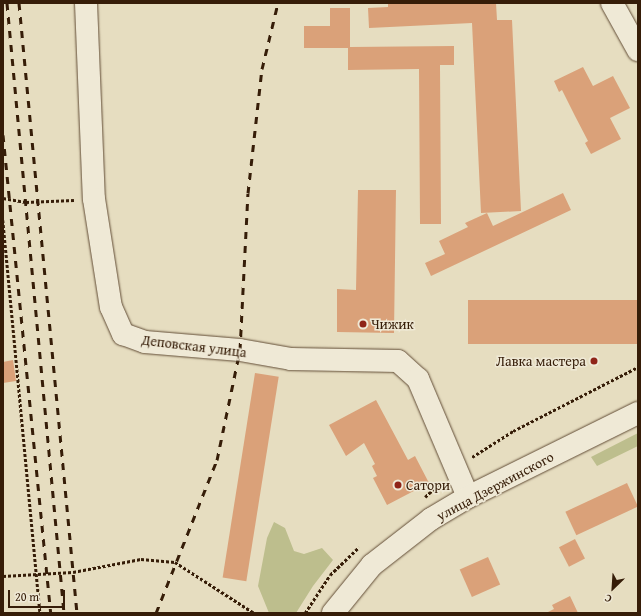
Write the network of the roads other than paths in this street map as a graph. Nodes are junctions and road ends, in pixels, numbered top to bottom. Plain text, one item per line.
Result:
1 (86, 3) edge
2 (612, 3) edge
3 (638, 50) edge
4 (638, 413) edge
5 (468, 497) junction
6 (333, 613) edge

1 - 5 street, Деповская улица
2 - 3 street
4 - 5 street, улица Дзержинского
5 - 6 street, улица Дзержинского

